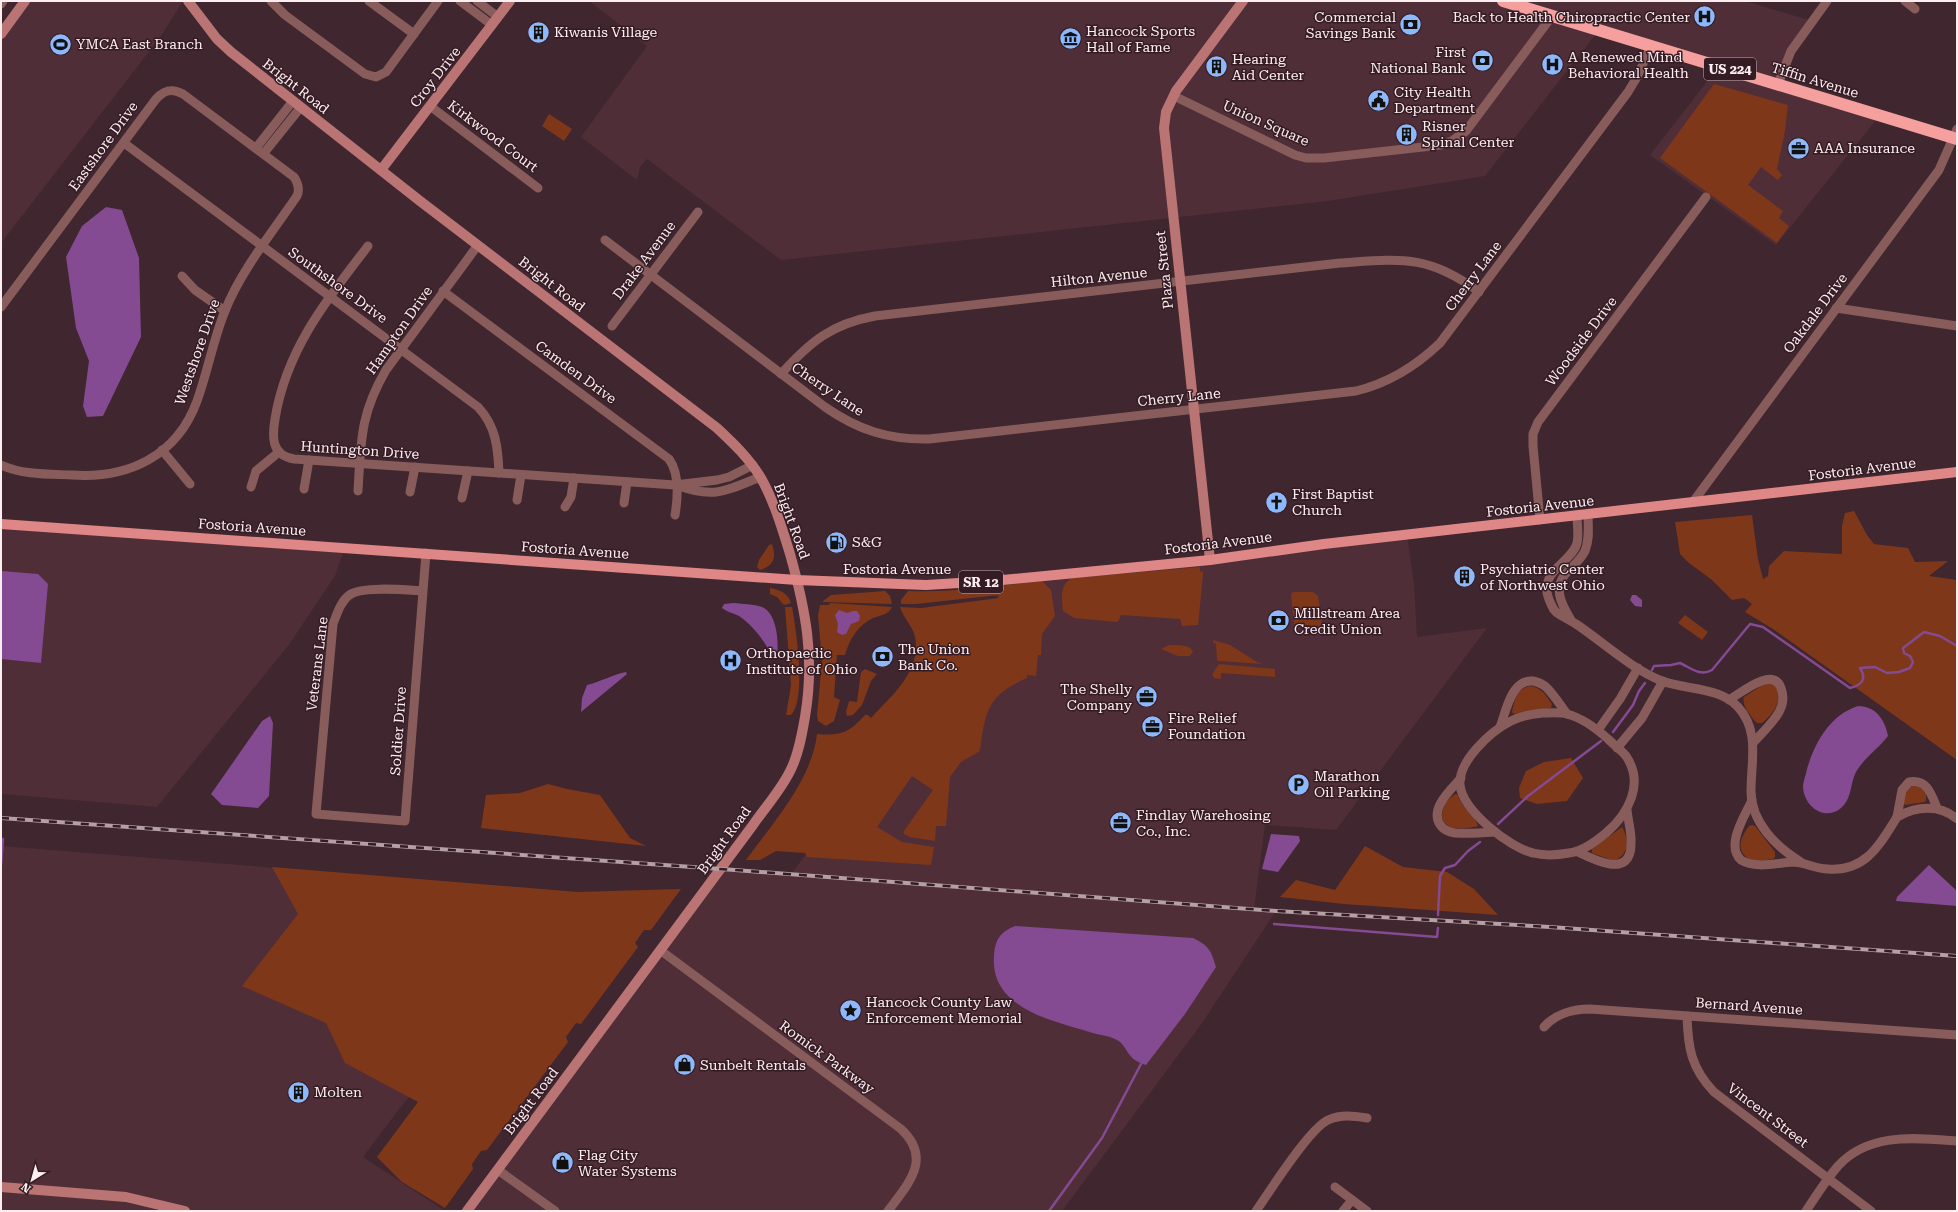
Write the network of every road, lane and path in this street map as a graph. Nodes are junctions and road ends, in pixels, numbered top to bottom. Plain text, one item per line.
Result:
1 (3, 1) edge
2 (25, 1) edge
3 (188, 1) edge
4 (271, 1) edge
5 (369, 1) edge
6 (438, 1) edge
7 (460, 1) edge
8 (476, 1) edge
9 (510, 1) edge
10 (1243, 1) edge
11 (1503, 1) edge
12 (1827, 1) edge
13 (1904, 1) edge
14 (1, 4) edge
15 (1915, 9) dead end
16 (1552, 16) junction
17 (495, 21) junction
18 (1, 34) edge
19 (414, 34) junction
20 (1651, 46) junction
21 (1778, 84) junction
22 (1174, 96) junction
23 (297, 104) junction
24 (430, 106) junction
25 (1956, 135) edge
26 (124, 143) junction
27 (260, 151) junction
28 (381, 170) junction
29 (538, 188) dead end
30 (1706, 197) dead end
31 (698, 212) dead end
32 (605, 240) dead end
33 (478, 245) junction
34 (368, 246) dead end
35 (262, 247) junction
36 (650, 274) junction
37 (182, 276) dead end
38 (1179, 282) junction
39 (443, 291) junction
40 (1479, 292) junction
41 (330, 296) junction
42 (1, 308) edge
43 (1836, 308) junction
44 (224, 311) junction
45 (612, 326) dead end
46 (1957, 326) edge
47 (401, 348) junction
48 (781, 374) junction
49 (1194, 409) junction
50 (162, 450) junction
51 (278, 452) junction
52 (309, 460) junction
53 (360, 464) junction
54 (753, 465) junction
55 (1, 466) edge
56 (415, 467) junction
57 (468, 471) junction
58 (1957, 472) edge
59 (499, 473) junction
60 (521, 475) junction
61 (760, 477) junction
62 (574, 478) junction
63 (627, 482) junction
64 (190, 484) dead end
65 (676, 485) junction
66 (251, 487) dead end
67 (304, 489) dead end
68 (358, 491) dead end
69 (410, 492) dead end
70 (462, 498) dead end
71 (517, 500) dead end
72 (1694, 502) junction
73 (624, 503) dead end
74 (565, 507) dead end
75 (1588, 514) junction
76 (675, 515) dead end
77 (1577, 515) junction
78 (1540, 520) junction
79 (1, 524) edge
80 (426, 553) junction
81 (1210, 560) junction
82 (797, 580) junction
83 (423, 591) junction
84 (1571, 620) junction
85 (1638, 668) junction
86 (1663, 681) junction
87 (1729, 700) junction
88 (1567, 714) junction
89 (1500, 727) junction
90 (1598, 730) junction
91 (1753, 743) junction
92 (1617, 748) junction
93 (1461, 778) junction
94 (1752, 800) junction
95 (1936, 808) junction
96 (1627, 810) junction
97 (316, 814) joint
98 (1897, 817) junction
99 (1957, 819) edge
100 (1496, 832) junction
101 (1578, 852) junction
102 (1801, 862) junction
103 (660, 950) junction
104 (1687, 1016) junction
105 (1544, 1027) dead end
106 (1957, 1035) edge
107 (1367, 1118) dead end
108 (1957, 1141) edge
109 (498, 1170) junction
110 (1828, 1179) junction
111 (1, 1187) edge
112 (1335, 1187) dead end
113 (1352, 1200) junction
114 (184, 1211) edge
115 (467, 1211) edge
116 (554, 1211) edge
117 (888, 1211) edge
118 (1256, 1211) edge
119 (1343, 1211) edge
120 (1367, 1211) edge
121 (1806, 1211) edge
122 (1871, 1211) edge

1 - 14 street
2 - 18 main road
3 - 23 main road, Bright Road
4 - 19 street
5 - 19 street
6 - 19 street
7 - 17 street
8 - 17 street
9 - 17 main road, Croy Drive
10 - 22 main road, Plaza Street
11 - 16 highway, Tiffin Avenue / US 224
12 - 21 street
13 - 15 street
16 - 20 highway, Tiffin Avenue / US 224
16 - 22 street, Union Square
17 - 24 main road, Croy Drive
20 - 21 highway, Tiffin Avenue / US 224
20 - 40 street, Cherry Lane
21 - 25 highway, Tiffin Avenue / US 224
22 - 38 main road, Plaza Street
23 - 27 street
23 - 28 main road, Bright Road
24 - 28 main road, Croy Drive
24 - 29 street, Kirkwood Court
25 - 43 street, Oakdale Drive
26 - 27 street, Eastshore Drive
26 - 35 street, Southshore Drive
26 - 42 street, Eastshore Drive
27 - 35 street, Westshore Drive
28 - 33 main road, Bright Road
30 - 78 street, Woodside Drive
31 - 36 street, Drake Avenue
32 - 36 street, Cherry Lane
33 - 39 street, Hampton Drive
33 - 54 main road, Bright Road
34 - 41 street
35 - 41 street, Southshore Drive
35 - 44 street, Westshore Drive
36 - 45 street, Drake Avenue
36 - 48 street, Cherry Lane
37 - 44 street
38 - 40 street, Hilton Avenue
38 - 48 street, Hilton Avenue
38 - 49 main road, Plaza Street
39 - 47 street, Hampton Drive
39 - 65 street, Camden Drive
40 - 49 street, Cherry Lane
41 - 47 street, Southshore Drive
41 - 51 street
43 - 46 street
43 - 72 street, Oakdale Drive
44 - 50 street, Westshore Drive
47 - 53 street, Hampton Drive
47 - 59 street, Southshore Drive
48 - 49 street, Cherry Lane
49 - 81 main road, Plaza Street
50 - 55 street, Westshore Drive
50 - 64 street
51 - 52 street, Huntington Drive
51 - 66 street
52 - 53 street, Huntington Drive
52 - 67 street
53 - 56 street, Huntington Drive
53 - 68 street, Hampton Drive
54 - 61 main road, Bright Road
54 - 65 street, Huntington Drive
56 - 57 street, Huntington Drive
56 - 69 street
57 - 59 street, Huntington Drive
57 - 70 street
58 - 72 main road, Fostoria Avenue / SR 12
59 - 60 street, Huntington Drive
60 - 62 street, Huntington Drive
60 - 71 street
61 - 65 street, Huntington Drive
61 - 82 main road, Bright Road
62 - 63 street, Huntington Drive
62 - 74 street
63 - 65 street, Huntington Drive
63 - 73 street
65 - 76 street, Camden Drive
72 - 75 main road, Fostoria Avenue / SR 12
75 - 77 main road, Fostoria Avenue / SR 12
75 - 84 street
77 - 78 main road, Fostoria Avenue / SR 12
77 - 84 street
78 - 81 main road, Fostoria Avenue / SR 12
79 - 80 main road, Fostoria Avenue / SR 12
80 - 82 main road, Fostoria Avenue / SR 12
80 - 83 street, Soldier Drive
81 - 82 main road, Fostoria Avenue / SR 12
82 - 103 main road, Bright Road
83 - 97 street, Veterans Lane
83 - 97 street, Soldier Drive
84 - 85 street
85 - 86 street
85 - 90 street
86 - 87 street
86 - 92 street
87 - 91 street
87 - 91 street
88 - 89 street
88 - 89 street
88 - 90 street
89 - 93 street
90 - 92 street
91 - 94 street
92 - 96 street
93 - 100 street
93 - 100 street
94 - 102 street
94 - 102 street
95 - 98 street
95 - 98 street
95 - 99 street
96 - 101 street
96 - 101 street
98 - 102 street
100 - 101 street
103 - 109 main road, Bright Road
103 - 117 street, Romick Parkway
104 - 105 street, Bernard Avenue
104 - 106 street, Bernard Avenue
104 - 110 street, Vincent Street
107 - 118 street
108 - 110 street
109 - 115 main road, Bright Road
109 - 116 street
110 - 121 street
110 - 122 street, Vincent Street
111 - 114 main road
112 - 113 street
113 - 119 street
113 - 120 street

